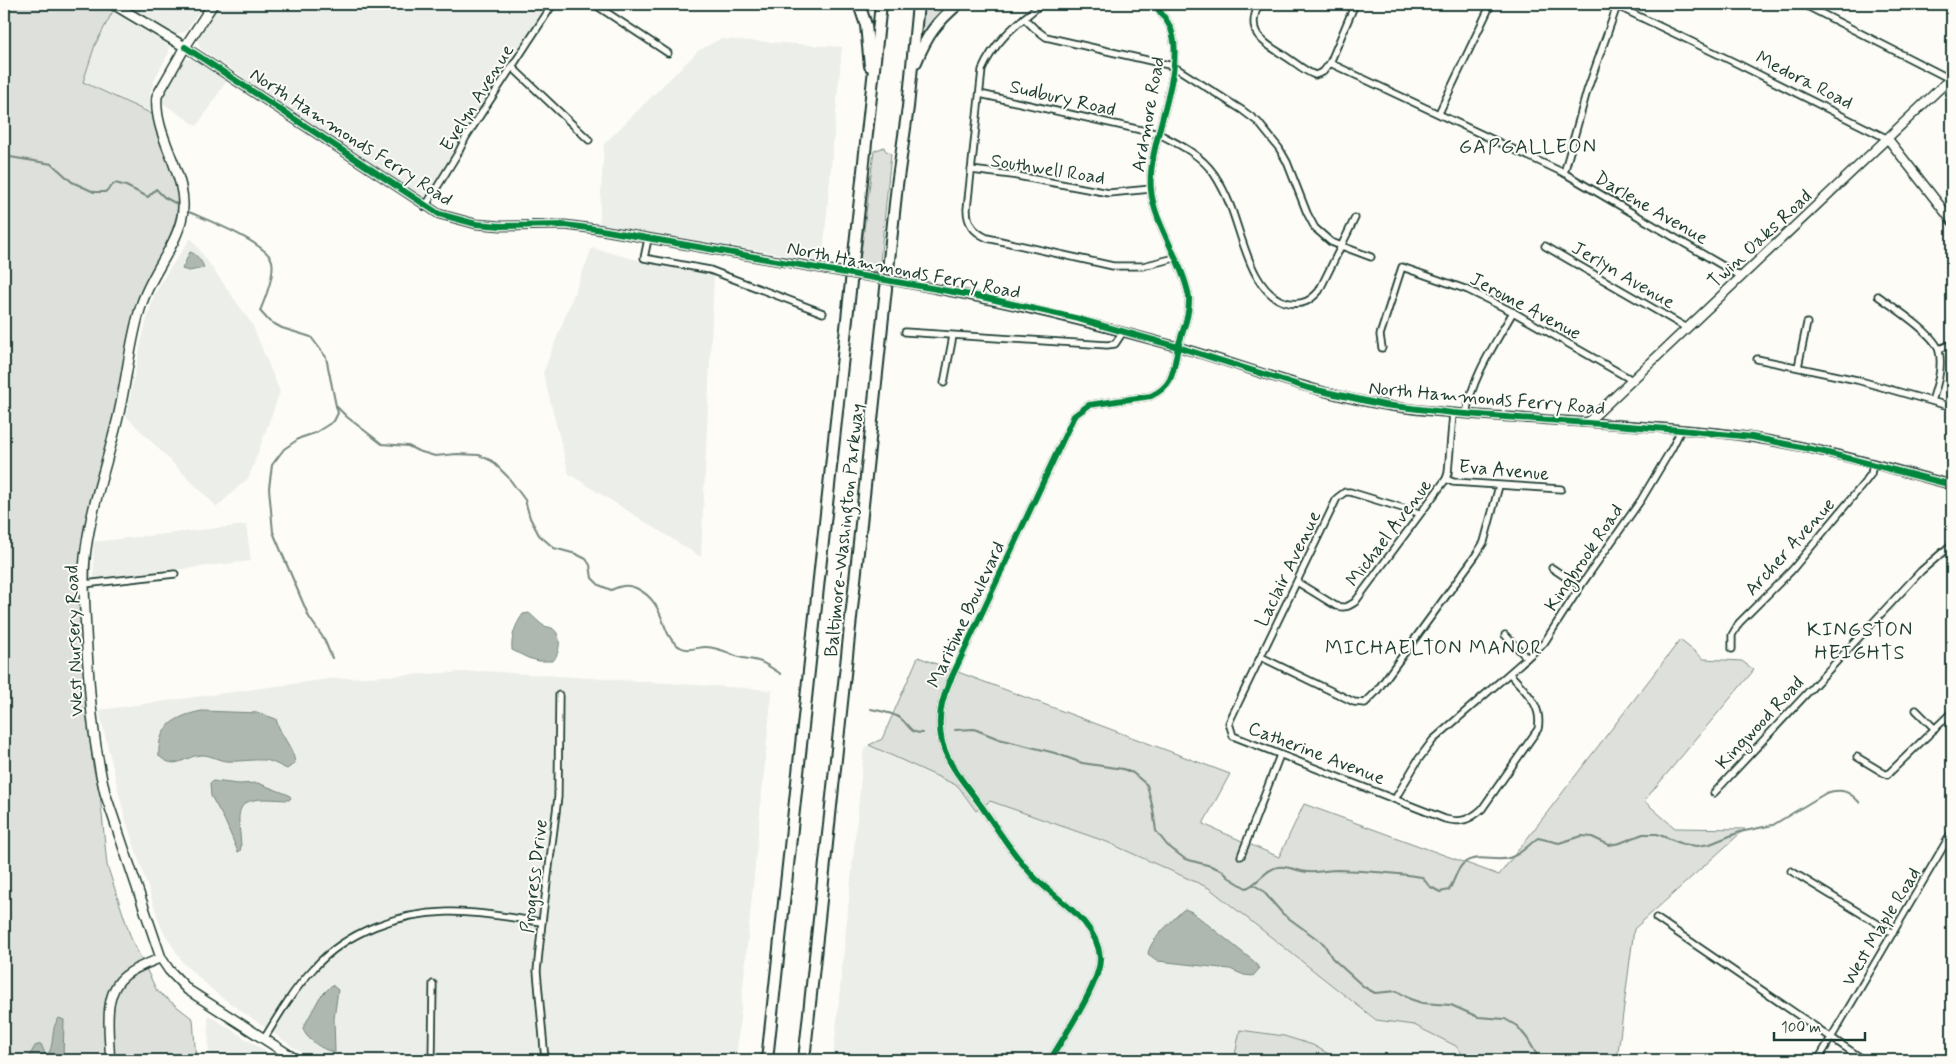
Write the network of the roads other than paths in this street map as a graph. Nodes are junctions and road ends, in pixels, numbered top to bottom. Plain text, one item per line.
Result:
1 (113, 4) edge
2 (213, 4) edge
3 (553, 4) edge
4 (594, 4) edge
5 (859, 4) edge
6 (881, 4) edge
7 (918, 4) edge
8 (958, 4) edge
9 (1041, 4) edge
10 (1154, 4) edge
11 (1259, 4) edge
12 (1355, 4) edge
13 (1491, 4) edge
14 (1803, 4) edge
15 (1615, 5) edge
16 (1024, 18) junction
17 (185, 47) junction
18 (668, 53) dead end
19 (1330, 63) junction
20 (1173, 66) junction
21 (512, 67) junction
22 (1951, 78) edge
23 (872, 92) junction
24 (980, 94) junction
25 (908, 108) junction
26 (1439, 113) junction
27 (1159, 134) junction
28 (589, 140) dead end
29 (1888, 140) junction
30 (971, 170) junction
31 (1564, 173) junction
32 (1151, 189) junction
33 (425, 207) junction
34 (1355, 218) dead end
35 (1952, 221) edge
36 (648, 239) junction
37 (1545, 246) dead end
38 (1341, 247) junction
39 (1175, 258) junction
40 (1371, 258) dead end
41 (1742, 277) junction
42 (1878, 296) dead end
43 (823, 312) dead end
44 (1513, 312) junction
45 (1807, 323) dead end
46 (1687, 328) junction
47 (904, 332) dead end
48 (1123, 332) junction
49 (953, 336) junction
50 (1952, 344) edge
51 (1178, 347) junction
52 (1382, 348) dead end
53 (1939, 349) junction
54 (1757, 359) dead end
55 (1798, 367) junction
56 (1632, 380) junction
57 (944, 383) dead end
58 (1932, 400) junction
59 (1952, 406) edge
60 (1453, 413) junction
61 (1466, 414) junction
62 (1588, 422) junction
63 (1680, 430) junction
64 (1873, 464) junction
65 (1446, 479) junction
66 (1952, 484) edge
67 (1499, 486) junction
68 (1561, 489) dead end
69 (1419, 513) junction
70 (1952, 544) edge
71 (1552, 568) dead end
72 (175, 574) dead end
73 (1297, 582) junction
74 (84, 584) junction
75 (1580, 587) junction
76 (1505, 635) dead end
77 (1732, 649) dead end
78 (1261, 657) junction
79 (1527, 658) junction
80 (1510, 674) junction
81 (558, 695) dead end
82 (1916, 710) dead end
83 (1952, 712) edge
84 (1935, 728) junction
85 (1230, 730) joint
86 (1280, 755) junction
87 (1857, 757) dead end
88 (1714, 793) dead end
89 (1395, 799) junction
90 (1952, 832) edge
91 (1241, 856) dead end
92 (1791, 871) dead end
93 (1656, 918) dead end
94 (542, 922) junction
95 (1893, 933) junction
96 (161, 958) junction
97 (433, 984) dead end
98 (1831, 1038) junction
99 (264, 1039) junction
100 (1952, 1053) edge
101 (110, 1060) edge
102 (297, 1060) edge
103 (432, 1060) edge
104 (545, 1060) edge
105 (765, 1060) edge
106 (804, 1060) edge
107 (1050, 1060) edge
108 (1818, 1060) edge
109 (1864, 1060) edge
110 (1948, 1060) edge

1 - 17 main road, North Hammonds Ferry Road
2 - 17 main road, West Nursery Road
3 - 21 street, Evelyn Avenue
4 - 18 street
5 - 23 highway
6 - 23 highway, Baltimore-Washington Parkway
7 - 25 highway, Baltimore-Washington Parkway
8 - 25 highway
9 - 16 street
10 - 20 street, Ardmore Road
11 - 19 street
12 - 19 street
13 - 26 street
14 - 22 street
15 - 29 street, Medora Road
15 - 31 street
16 - 20 street
16 - 24 street
17 - 33 street, North Hammonds Ferry Road
17 - 74 main road, West Nursery Road
19 - 26 street, Darlene Avenue
20 - 27 street, Ardmore Road
20 - 38 street
21 - 28 street
21 - 33 street, Evelyn Avenue
22 - 29 street, Twin Oaks Road
23 - 105 highway, Baltimore-Washington Parkway
24 - 27 street, Sudbury Road
24 - 30 street
25 - 106 highway, Baltimore-Washington Parkway
26 - 31 street, Darlene Avenue
27 - 32 street, Ardmore Road
27 - 38 street, Sudbury Road
29 - 35 street, Medora Road
29 - 41 street, Twin Oaks Road
30 - 32 street, Southwell Road
30 - 39 street
31 - 41 street, Darlene Avenue
32 - 39 street, Ardmore Road
33 - 36 street, North Hammonds Ferry Road
34 - 38 street, Sudbury Road
36 - 43 street
36 - 48 street, North Hammonds Ferry Road, bridge
37 - 46 street, Jerlyn Avenue
38 - 40 street
39 - 51 street, Ardmore Road
41 - 46 street, Twin Oaks Road
42 - 53 street
44 - 52 street, Jerome Avenue
44 - 56 street, Jerome Avenue
44 - 61 street
45 - 55 street
46 - 56 street, Twin Oaks Road
47 - 49 street
48 - 49 street
48 - 51 street, North Hammonds Ferry Road
49 - 57 street
50 - 53 street
51 - 60 street, North Hammonds Ferry Road
51 - 107 street, Maritime Boulevard
53 - 58 street
54 - 55 street
55 - 58 street
56 - 62 street, Twin Oaks Road
58 - 59 street
60 - 61 street, North Hammonds Ferry Road
60 - 65 street, Michael Avenue
61 - 62 street, North Hammonds Ferry Road
62 - 63 street, North Hammonds Ferry Road
63 - 64 street, North Hammonds Ferry Road
63 - 75 street, Kingbrook Road
64 - 66 street, North Hammonds Ferry Road
64 - 77 street, Archer Avenue
65 - 67 street, Eva Avenue
65 - 69 street, Michael Avenue
67 - 68 street, Eva Avenue
67 - 78 street
69 - 73 street, Michael Avenue
69 - 73 street, Laclair Avenue
70 - 88 street, Kingwood Road
71 - 75 street
72 - 74 street
73 - 78 street, Laclair Avenue
74 - 96 main road, West Nursery Road
75 - 79 street, Kingbrook Road
76 - 79 street
78 - 85 street, Laclair Avenue
79 - 80 street, Kingbrook Road
80 - 89 street, Kingbrook Road
80 - 89 street, Catherine Avenue
81 - 94 street, Progress Drive
82 - 84 street
83 - 84 street
84 - 87 street
85 - 86 street, Catherine Avenue
86 - 89 street, Catherine Avenue
86 - 91 street
90 - 95 street, West Maple Road
92 - 95 street
93 - 98 street
94 - 99 street
94 - 104 street, Progress Drive
95 - 98 street, West Maple Road
96 - 99 main road, West Nursery Road
96 - 101 street
97 - 103 street
98 - 108 street, West Maple Road
98 - 109 street
99 - 102 main road, West Nursery Road
100 - 110 street

